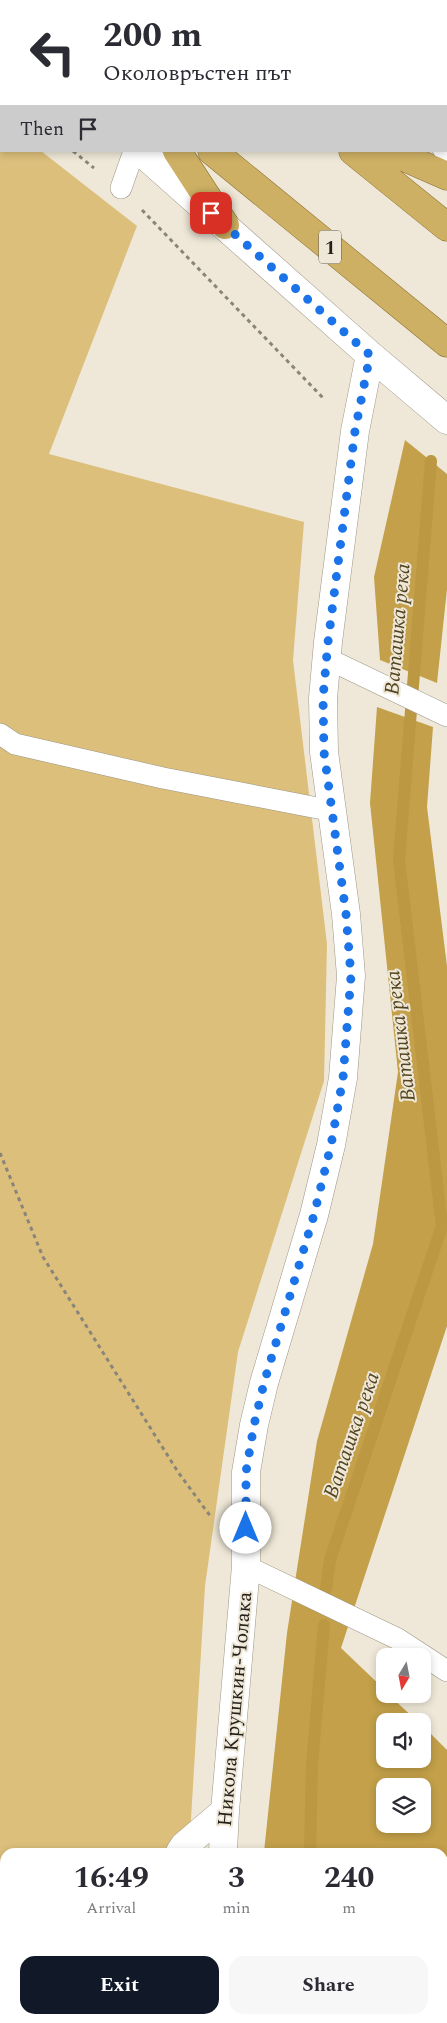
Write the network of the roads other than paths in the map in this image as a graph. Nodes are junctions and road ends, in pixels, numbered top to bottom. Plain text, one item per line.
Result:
1 (134, 152) edge
2 (141, 152) edge
3 (178, 152) edge
4 (213, 152) edge
5 (353, 152) edge
6 (392, 152) edge
7 (447, 176) edge
8 (121, 188) road end
9 (225, 225) junction
10 (447, 227) edge
11 (447, 343) edge
12 (370, 355) junction
13 (447, 420) edge
14 (326, 658) junction
15 (442, 713) edge
16 (0, 734) edge
17 (333, 811) junction
18 (246, 1566) junction
19 (447, 1672) edge
20 (225, 1810) junction
21 (183, 1848) edge
22 (223, 1848) edge

1 - 8 lane
2 - 9 street
3 - 9 highway
4 - 11 highway, 1
5 - 10 highway
6 - 7 highway
9 - 12 street
12 - 13 street
12 - 14 street, Никола Крушкин-Чолака
14 - 15 lane
14 - 17 street, Никола Крушкин-Чолака
16 - 17 lane
17 - 18 street, Никола Крушкин-Чолака
18 - 19 lane, Никола Крушкин-Чолака
18 - 20 street, Никола Крушкин-Чолака
20 - 21 street
20 - 22 street, Никола Крушкин-Чолака

